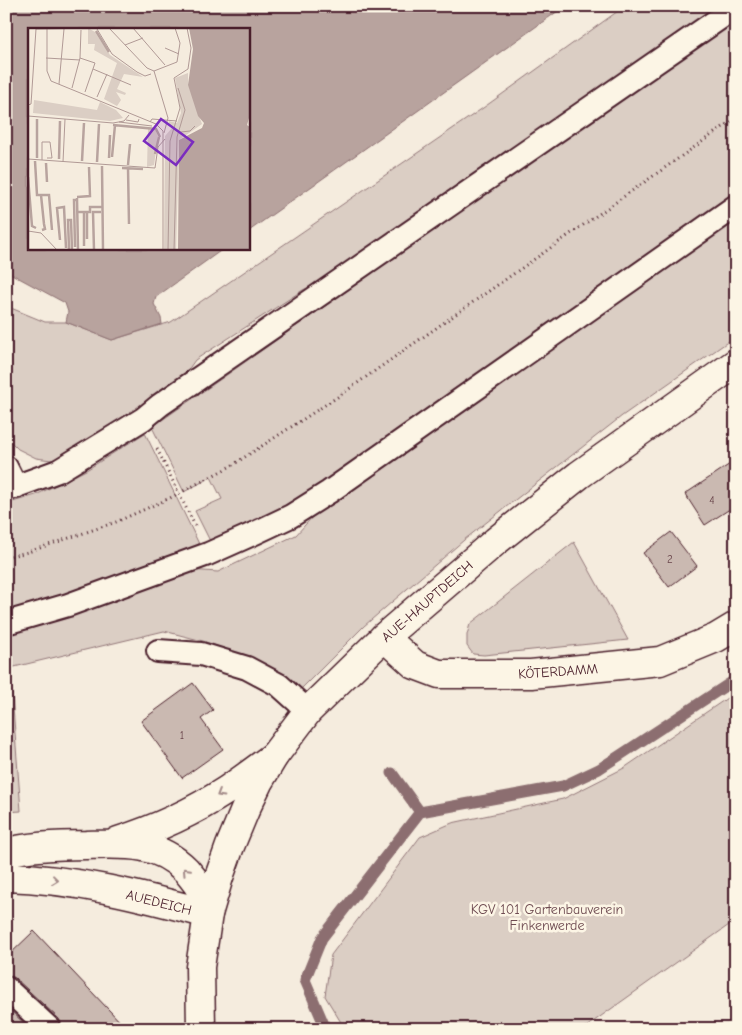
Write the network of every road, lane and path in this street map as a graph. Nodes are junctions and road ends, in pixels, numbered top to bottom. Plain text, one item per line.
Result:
1 (736, 6) edge
2 (736, 118) edge
3 (736, 206) edge
4 (736, 363) edge
5 (156, 448) dead end
6 (6, 467) edge
7 (11, 489) edge
8 (179, 493) junction
9 (184, 504) dead end
10 (6, 557) edge
11 (6, 623) edge
12 (736, 626) edge
13 (384, 637) junction
14 (158, 651) dead end
15 (308, 711) junction
16 (274, 756) junction
17 (109, 845) junction
18 (6, 852) edge
19 (6, 877) edge
20 (208, 914) junction
21 (6, 988) edge
22 (50, 1029) edge
23 (201, 1029) edge

1 - 7 lane
2 - 8 path
3 - 11 lane
4 - 13 street, AUE-HAUPTDEICH
5 - 8 path
6 - 7 lane
8 - 9 path
8 - 10 path
12 - 13 street, KÖTERDAMM
13 - 15 street, AUE-HAUPTDEICH
14 - 15 lane
15 - 16 street, AUE-HAUPTDEICH
16 -> 17 street, AUEDEICH
16 - 20 street, AUE-HAUPTDEICH
17 - 18 street, AUEDEICH
20 -> 17 street, AUEDEICH
19 -> 20 street, AUEDEICH
20 - 23 street, AUE-HAUPTDEICH
21 - 22 lane

